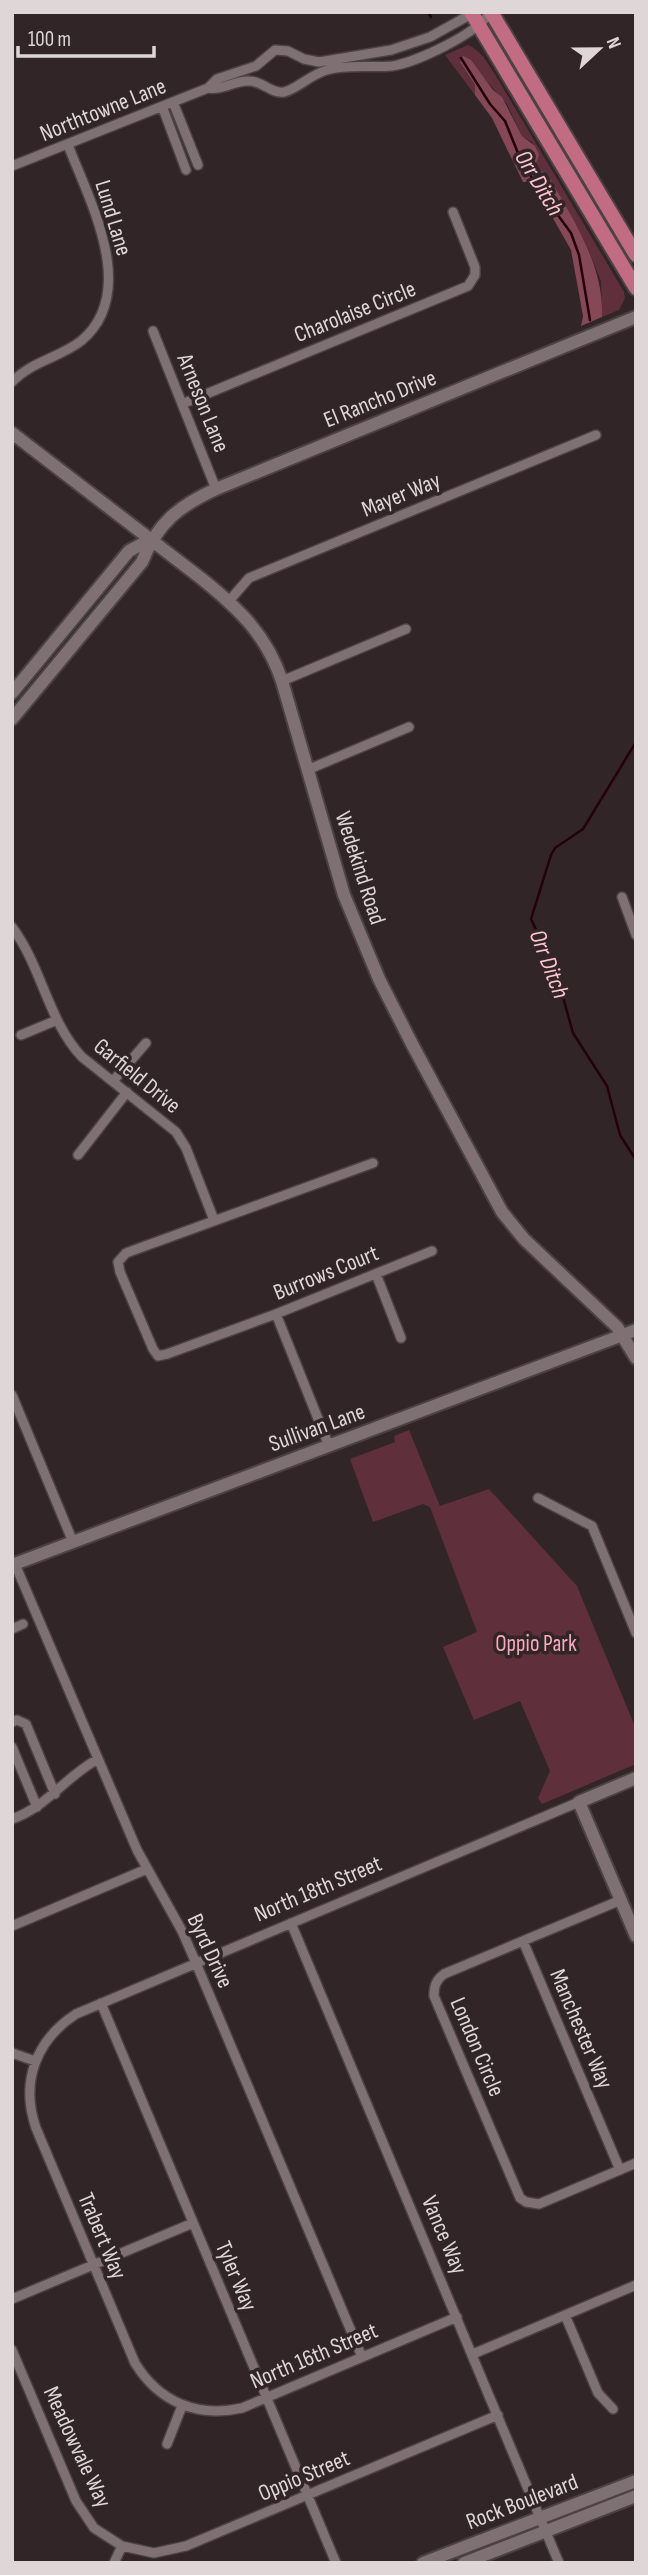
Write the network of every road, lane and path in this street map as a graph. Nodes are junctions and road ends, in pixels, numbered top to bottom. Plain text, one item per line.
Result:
1 (491, 12) edge
2 (474, 16) edge
3 (294, 54) junction
4 (264, 58) junction
5 (299, 84) junction
6 (208, 88) junction
7 (269, 88) junction
8 (173, 102) junction
9 (162, 106) junction
10 (68, 145) junction
11 (198, 165) dead end
12 (12, 166) edge
13 (186, 170) dead end
14 (453, 212) dead end
15 (634, 252) edge
16 (636, 288) edge
17 (636, 317) edge
18 (153, 331) dead end
19 (12, 382) edge
20 (182, 404) junction
21 (12, 433) edge
22 (596, 435) dead end
23 (216, 489) junction
24 (151, 539) junction
25 (229, 601) junction
26 (406, 629) dead end
27 (282, 681) junction
28 (12, 693) edge
29 (12, 719) edge
30 (409, 727) dead end
31 (307, 771) junction
32 (622, 897) dead end
33 (12, 928) edge
34 (636, 935) edge
35 (57, 1020) junction
36 (21, 1035) dead end
37 (146, 1043) dead end
38 (113, 1082) junction
39 (127, 1092) junction
40 (78, 1155) dead end
41 (373, 1163) dead end
42 (214, 1220) junction
43 (432, 1251) dead end
44 (376, 1274) junction
45 (276, 1314) junction
46 (636, 1330) edge
47 (622, 1335) junction
48 (401, 1338) dead end
49 (636, 1358) edge
50 (12, 1395) edge
51 (330, 1446) junction
52 (538, 1498) dead end
53 (73, 1542) junction
54 (14, 1564) edge
55 (23, 1624) dead end
56 (12, 1629) edge
57 (636, 1633) edge
58 (12, 1722) edge
59 (12, 1747) edge
60 (98, 1759) junction
61 (636, 1778) edge
62 (55, 1794) junction
63 (579, 1802) junction
64 (37, 1807) junction
65 (12, 1819) edge
66 (147, 1870) junction
67 (621, 1900) junction
68 (291, 1923) junction
69 (12, 1926) edge
70 (636, 1936) edge
71 (523, 1941) junction
72 (196, 1963) junction
73 (100, 2004) junction
74 (12, 2053) edge
75 (35, 2061) junction
76 (636, 2163) edge
77 (620, 2170) junction
78 (193, 2223) junction
79 (93, 2265) junction
80 (636, 2285) edge
81 (12, 2299) edge
82 (565, 2315) junction
83 (457, 2317) junction
84 (12, 2350) edge
85 (473, 2354) junction
86 (362, 2357) junction
87 (267, 2398) junction
88 (182, 2406) junction
89 (613, 2409) dead end
90 (498, 2415) junction
91 (167, 2444) dead end
92 (636, 2481) edge
93 (308, 2495) junction
94 (636, 2497) edge
95 (544, 2524) junction
96 (122, 2546) junction
97 (447, 2559) edge
98 (114, 2563) edge
99 (335, 2563) edge
100 (423, 2563) edge
101 (464, 2563) edge
102 (559, 2563) edge

1 - 2 street
1 - 15 main road
2 - 3 street
2 - 5 street
2 - 16 main road
3 - 4 street
3 - 5 street
4 - 6 street, Northtowne Lane
4 - 7 street
5 - 7 street
6 - 7 street, Northtowne Lane
6 - 8 street, Northtowne Lane
8 - 9 street, Northtowne Lane
8 - 11 street
9 - 10 street, Northtowne Lane
9 - 13 street
10 - 12 street, Northtowne Lane
10 - 19 street, Lund Lane
14 - 20 street, Charolaise Circle
17 - 23 street, El Rancho Drive
18 - 20 street, Arneson Lane
20 - 23 street, Arneson Lane
21 - 24 street, Wedekind Road
22 - 25 street, Mayer Way
23 - 24 street, El Rancho Drive
24 - 25 street, Wedekind Road
24 - 28 street, El Rancho Drive
24 - 29 street, El Rancho Drive
25 - 27 street, Wedekind Road
26 - 27 street
27 - 31 street, Wedekind Road
30 - 31 street
31 - 47 street, Wedekind Road
32 - 34 street
33 - 35 street, Garfield Drive
35 - 36 street
35 - 38 street, Garfield Drive
37 - 38 street
38 - 39 street, Garfield Drive
39 - 40 street
39 - 42 street, Garfield Drive
41 - 42 street
42 - 45 street, Burrows Court
43 - 44 street, Burrows Court
44 - 45 street, Burrows Court
44 - 48 street
45 - 51 street
46 - 47 street, Sullivan Lane
47 - 49 street, Wedekind Road
47 - 51 street, Sullivan Lane
50 - 53 street
51 - 53 street, Sullivan Lane
52 - 57 street
53 - 54 street, Sullivan Lane
54 - 60 street, Byrd Drive
55 - 56 street
58 - 62 street
59 - 64 street
60 - 62 street
60 - 66 street, Byrd Drive
61 - 63 street, North 18th Street
62 - 64 street
63 - 67 street
63 - 68 street, North 18th Street
64 - 65 street
66 - 69 street
66 - 72 street, Byrd Drive
67 - 70 street
67 - 71 street, London Circle
68 - 72 street, North 18th Street
68 - 83 street, Vance Way
71 - 77 street, Manchester Way
71 - 77 street, London Circle
72 - 73 street, North 18th Street
72 - 86 street, Byrd Drive
73 - 75 street, North 18th Street
73 - 78 street, Tyler Way
74 - 75 street
75 - 79 street, Trabert Way
76 - 77 street, London Circle
78 - 79 street
78 - 87 street, Tyler Way
79 - 81 street
79 - 88 street, Trabert Way
80 - 82 street
82 - 85 street
82 - 89 street
83 - 85 street, Vance Way
83 - 86 street, North 16th Street
84 - 96 street, Meadowvale Way
85 - 90 street, Vance Way
86 - 87 street, North 16th Street
87 - 88 street, North 16th Street
87 - 93 street, Tyler Way
88 - 91 street
90 - 93 street, Oppio Street
90 - 95 street, Vance Way
92 - 95 street, Rock Boulevard
93 - 96 street, Oppio Street
93 - 99 street, Tyler Way
94 - 95 street, Rock Boulevard
95 - 97 street, Rock Boulevard
95 - 101 street, Rock Boulevard
95 - 102 street, Vance Way
96 - 98 street
97 - 100 street, Rock Boulevard

